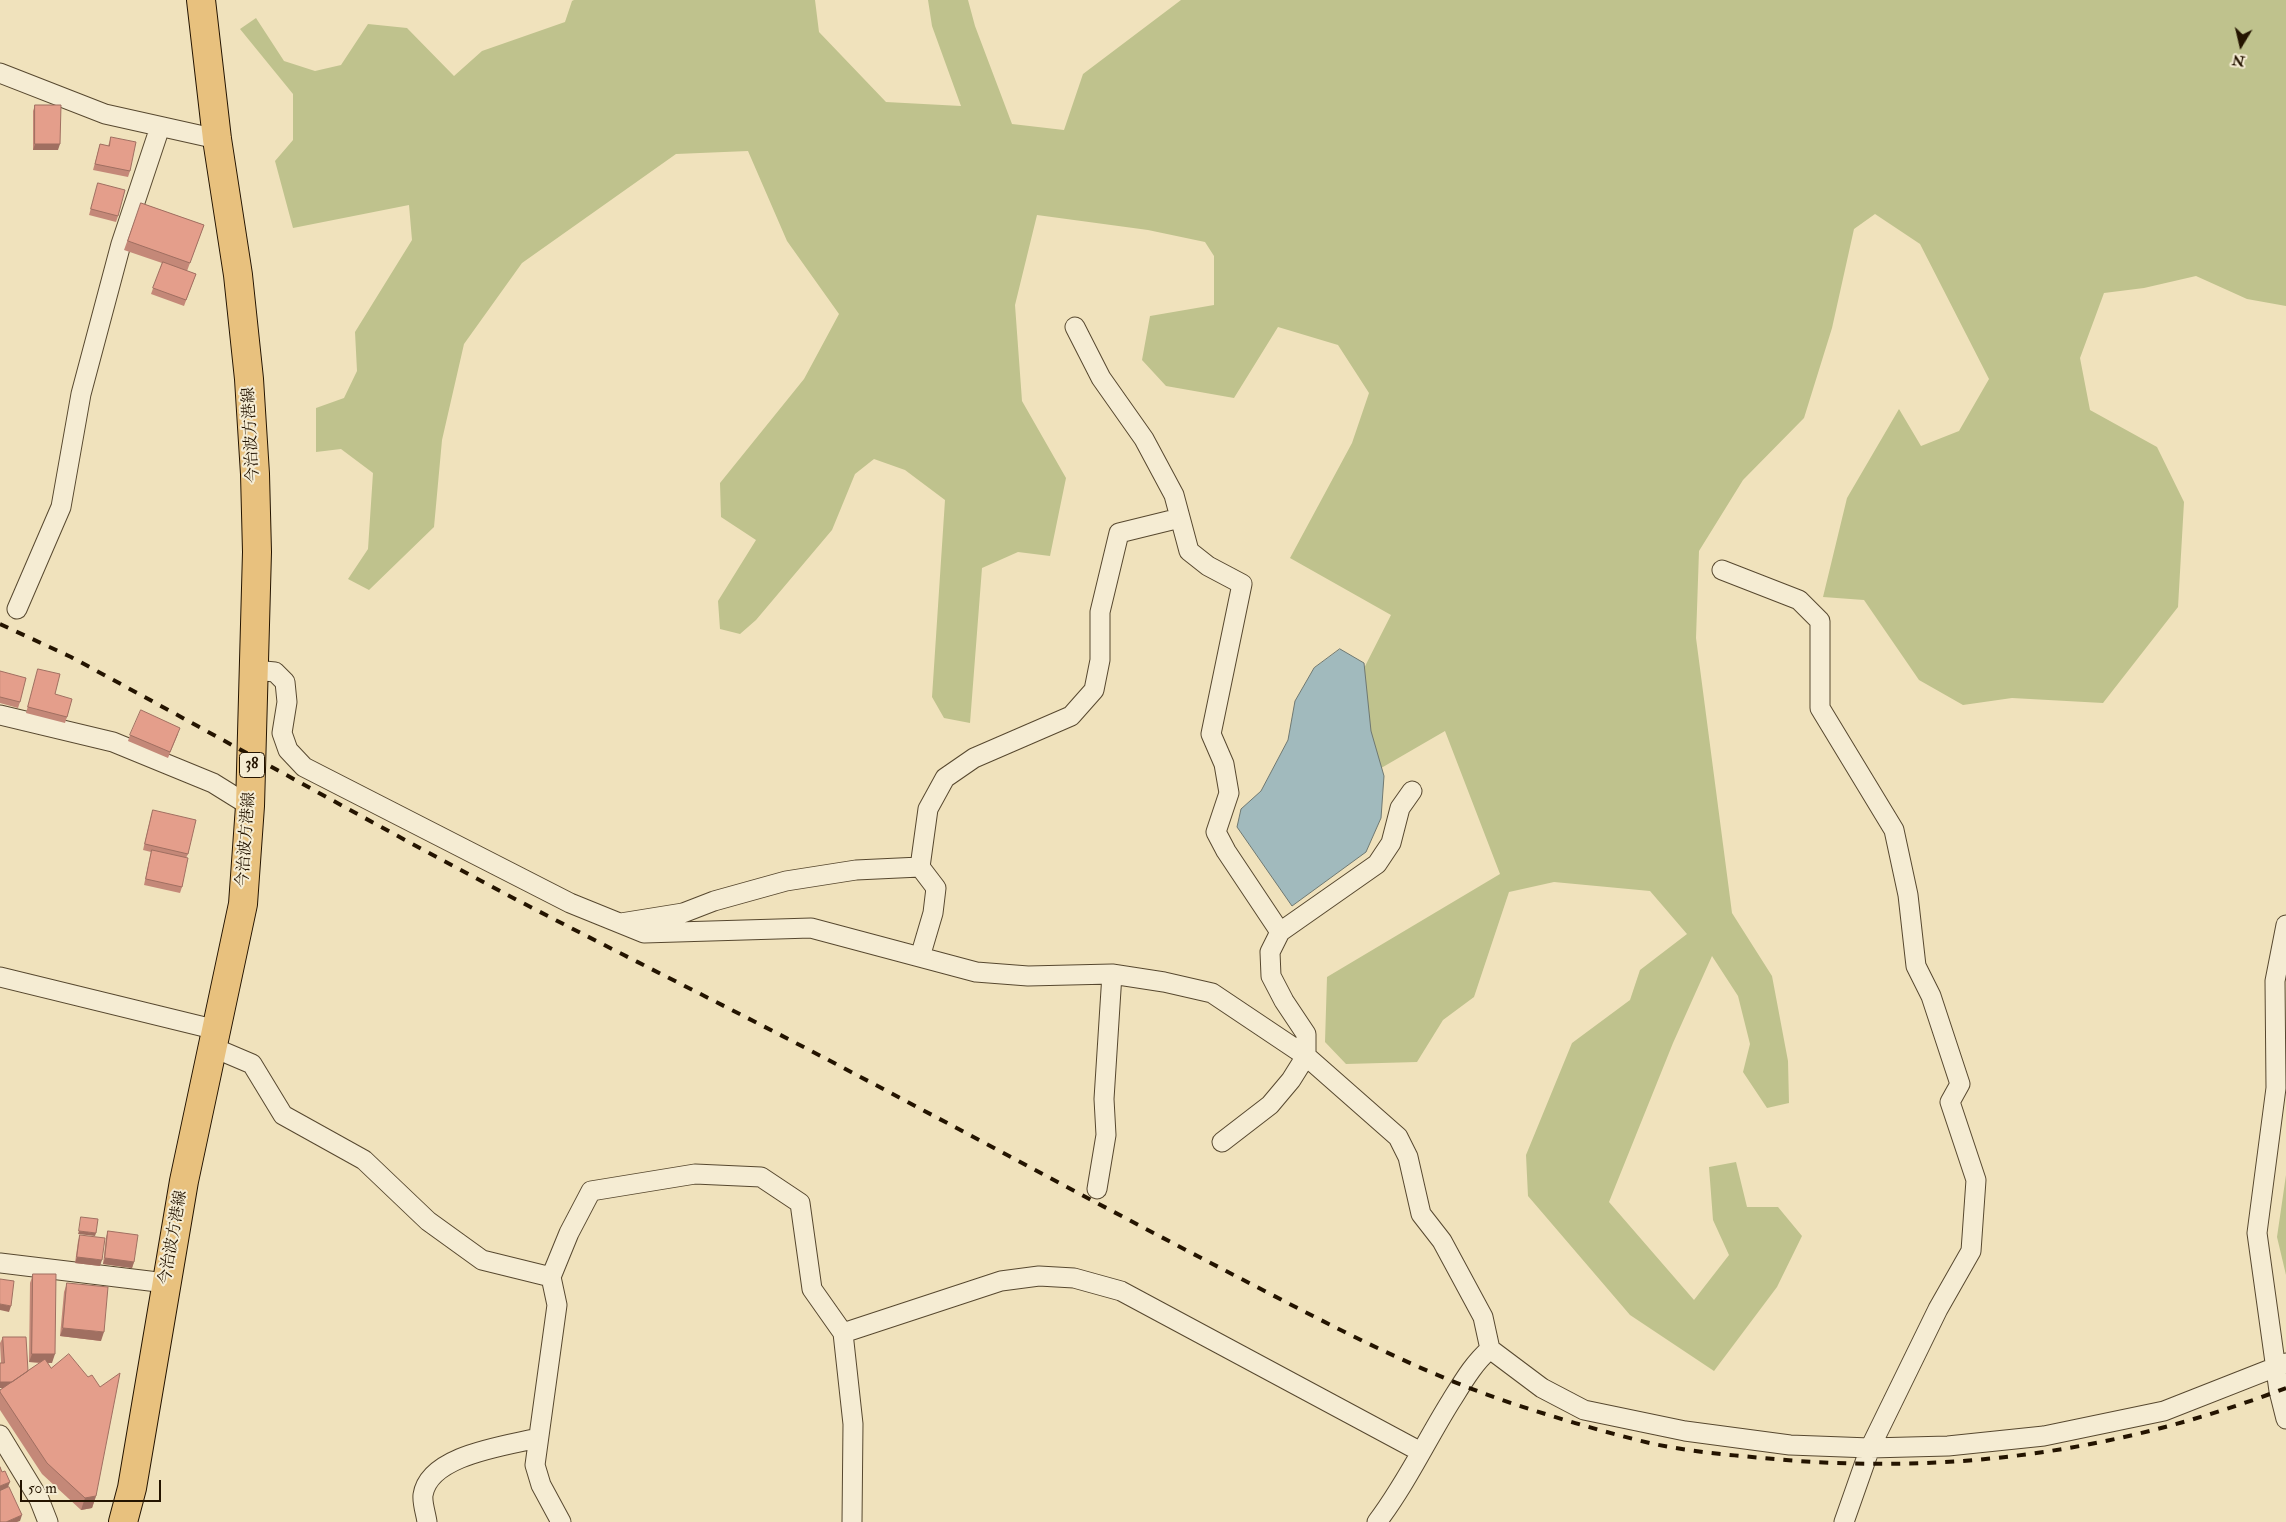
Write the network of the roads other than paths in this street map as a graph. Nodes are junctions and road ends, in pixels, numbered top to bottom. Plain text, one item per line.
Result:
1 (201, 0) edge
2 (0, 73) edge
3 (160, 127) junction
4 (217, 139) junction
5 (1075, 327) dead end
6 (1180, 518) junction
7 (1722, 570) dead end
8 (17, 609) dead end
9 (254, 670) junction
10 (1, 718) edge
11 (1412, 791) dead end
12 (250, 806) junction
13 (920, 867) junction
14 (620, 923) junction
15 (2286, 925) edge
16 (1280, 932) junction
17 (920, 957) junction
18 (1112, 974) junction
19 (0, 977) edge
20 (214, 1038) junction
21 (1306, 1056) junction
22 (1222, 1142) dead end
23 (1097, 1189) dead end
24 (0, 1263) edge
25 (550, 1278) junction
26 (166, 1283) junction
27 (843, 1333) junction
28 (1490, 1349) junction
29 (2282, 1365) edge
30 (2286, 1419) edge
31 (0, 1434) edge
32 (538, 1438) junction
33 (1870, 1448) junction
34 (1421, 1452) junction
35 (48, 1522) edge
36 (123, 1522) edge
37 (427, 1522) edge
38 (562, 1522) edge
39 (852, 1522) edge
40 (1378, 1522) edge
41 (1844, 1522) edge

1 - 4 main road, 今治波方港線 / 38
2 - 3 street
3 - 4 street
3 - 8 street
4 - 9 main road, 今治波方港線 / 38
5 - 6 street
6 - 13 street
6 - 16 street
7 - 33 street
9 - 12 main road, 今治波方港線 / 38
9 - 14 street
10 - 12 street
11 - 16 street
12 - 20 main road, 今治波方港線 / 38
13 - 14 street
13 - 17 street
14 - 17 street
15 - 29 street
16 - 21 street
17 - 18 street
18 - 21 street
18 - 23 street
19 - 20 street
20 - 25 street
20 - 26 main road, 今治波方港線 / 38
21 - 22 street
21 - 28 street
24 - 26 street
25 - 27 street
25 - 32 street
26 - 36 main road, 今治波方港線 / 38
27 - 34 street
27 - 39 street
28 - 33 street
28 - 34 street
29 - 30 street
29 - 33 street
31 - 35 street
32 - 37 street
32 - 38 street
33 - 41 street
34 - 40 street

